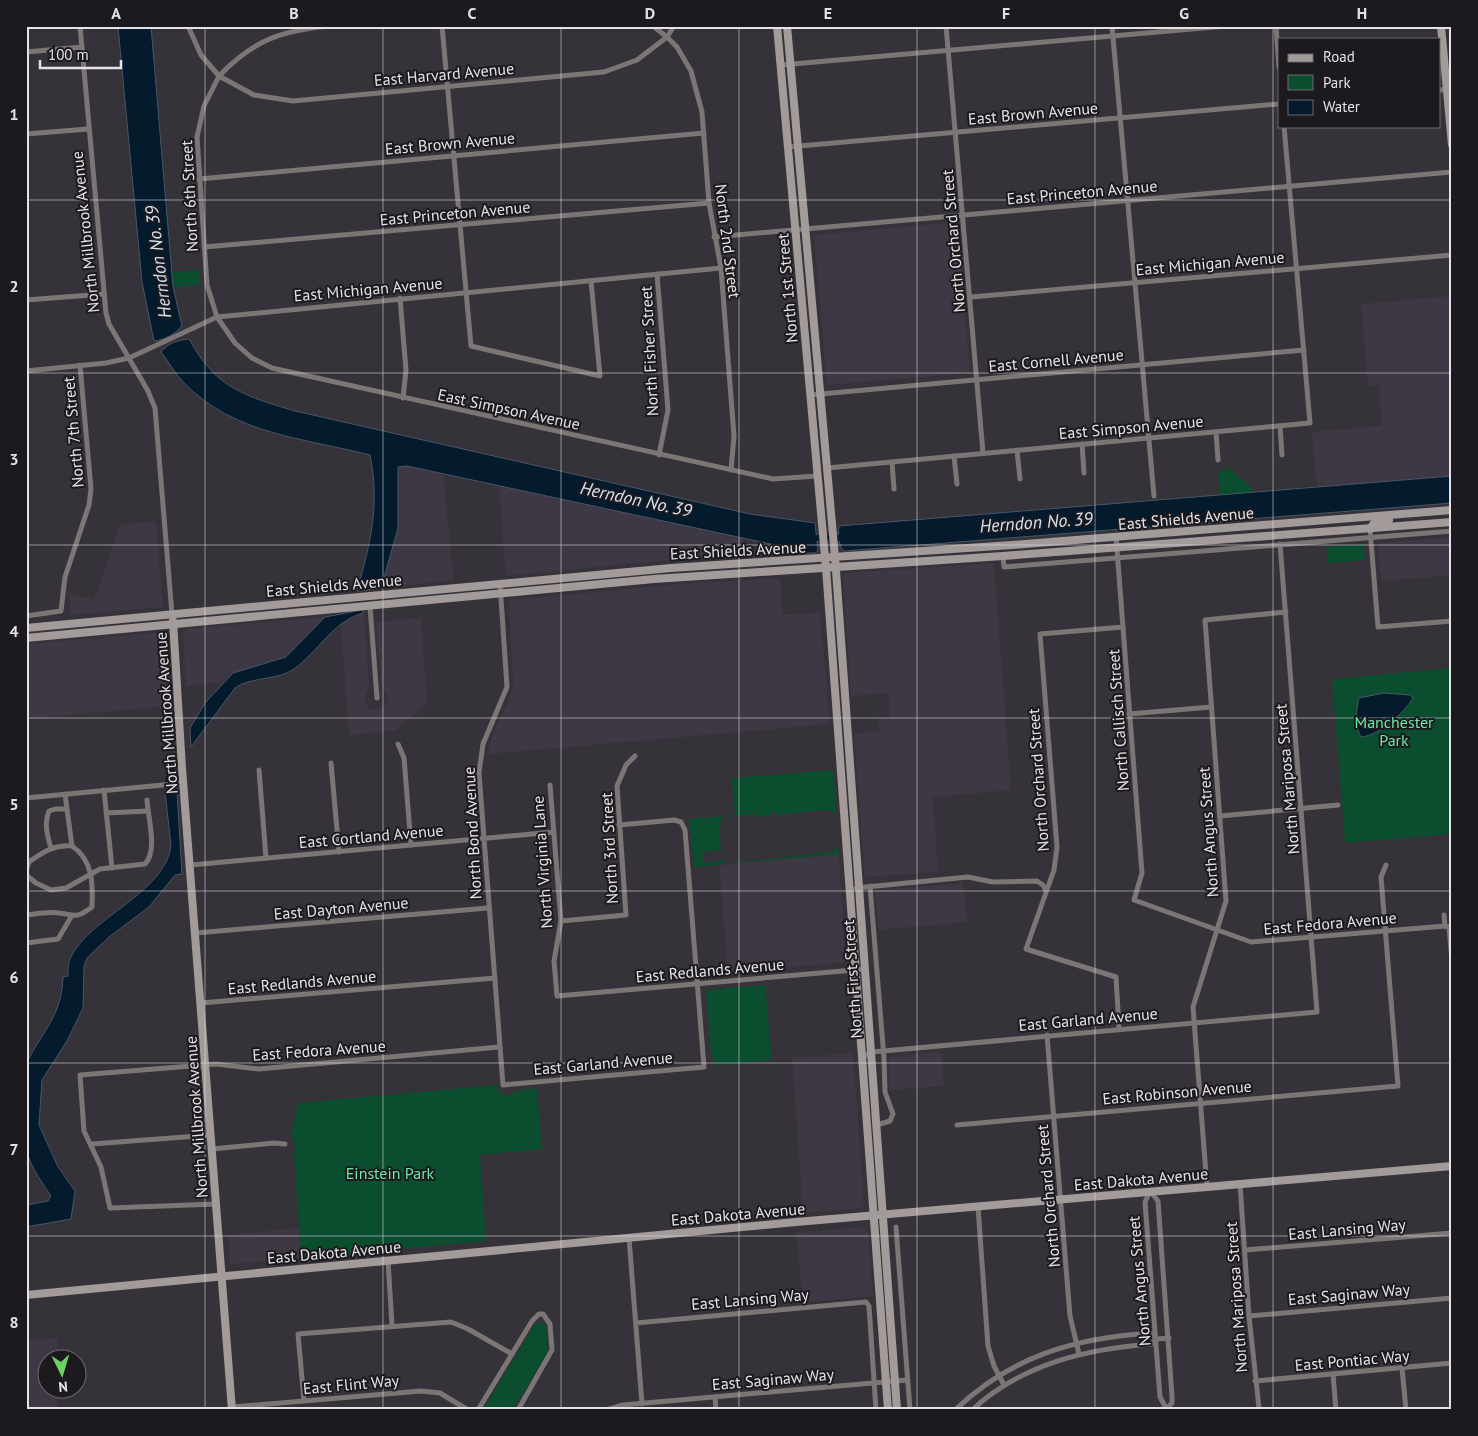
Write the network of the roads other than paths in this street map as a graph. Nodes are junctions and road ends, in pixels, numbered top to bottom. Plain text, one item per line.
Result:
1 (80, 26) edge
2 (188, 26) edge
3 (328, 26) edge
4 (442, 26) edge
5 (653, 26) edge
6 (674, 26) edge
7 (777, 26) edge
8 (787, 26) edge
9 (946, 26) edge
10 (1112, 26) edge
11 (1226, 26) edge
12 (1276, 26) edge
13 (1441, 26) edge
14 (1113, 36) junction
15 (667, 37) junction
16 (82, 47) junction
17 (948, 51) junction
18 (26, 52) edge
19 (1278, 53) edge
20 (790, 65) junction
21 (780, 66) junction
22 (219, 76) junction
23 (447, 86) junction
24 (1446, 89) edge
25 (1278, 104) edge
26 (1120, 118) junction
27 (1284, 128) edge
28 (88, 129) junction
29 (956, 132) junction
30 (704, 133) junction
31 (26, 134) edge
32 (1452, 145) edge
33 (798, 146) junction
34 (788, 147) junction
35 (453, 156) junction
36 (1452, 172) edge
37 (199, 179) junction
38 (1289, 186) junction
39 (1128, 201) junction
40 (709, 203) junction
41 (963, 215) junction
42 (459, 225) junction
43 (805, 229) junction
44 (796, 230) junction
45 (714, 238) junction
46 (204, 247) junction
47 (1452, 254) edge
48 (721, 268) junction
49 (1297, 268) junction
50 (657, 274) junction
51 (591, 281) junction
52 (1135, 282) junction
53 (466, 293) junction
54 (104, 294) junction
55 (971, 296) junction
56 (400, 298) junction
57 (26, 300) edge
58 (217, 317) junction
59 (1304, 350) junction
60 (129, 358) junction
61 (1142, 365) junction
62 (80, 366) junction
63 (26, 371) edge
64 (978, 380) junction
65 (820, 394) junction
66 (810, 395) junction
67 (403, 398) junction
68 (812, 414) junction
69 (1280, 426) junction
70 (1216, 432) junction
71 (1148, 438) junction
72 (1082, 444) junction
73 (1017, 450) junction
74 (983, 453) junction
75 (1282, 454) dead end
76 (659, 455) junction
77 (954, 456) junction
78 (1218, 460) dead end
79 (892, 462) junction
80 (826, 468) junction
81 (731, 470) junction
82 (1084, 473) dead end
83 (817, 476) junction
84 (1020, 478) dead end
85 (957, 484) dead end
86 (894, 489) dead end
87 (1154, 496) dead end
88 (1452, 510) edge
89 (1425, 512) junction
90 (1452, 522) edge
91 (1370, 529) junction
92 (1452, 531) edge
93 (1116, 537) junction
94 (1371, 538) junction
95 (1280, 544) junction
96 (834, 546) joint
97 (824, 547) joint
98 (1117, 548) junction
99 (1003, 556) junction
100 (825, 558) junction
101 (835, 558) junction
102 (1118, 558) junction
103 (826, 568) junction
104 (836, 568) junction
105 (500, 584) junction
106 (396, 593) junction
107 (501, 594) junction
108 (351, 597) junction
109 (370, 606) junction
110 (299, 612) junction
111 (1286, 612) junction
112 (172, 614) junction
113 (26, 616) edge
114 (1452, 621) edge
115 (174, 624) junction
116 (1123, 627) junction
117 (26, 628) edge
118 (26, 638) edge
119 (834, 677) junction
120 (376, 698) dead end
121 (1211, 707) junction
122 (846, 712) junction
123 (1129, 714) junction
124 (398, 744) dead end
125 (635, 756) dead end
126 (330, 763) dead end
127 (259, 770) dead end
128 (185, 783) junction
129 (550, 785) dead end
130 (104, 790) junction
131 (65, 794) junction
132 (26, 798) edge
133 (147, 800) dead end
134 (1338, 806) dead end
135 (66, 809) junction
136 (1302, 809) junction
137 (148, 811) junction
138 (106, 813) junction
139 (1220, 816) junction
140 (619, 825) junction
141 (554, 832) junction
142 (484, 839) junction
143 (411, 845) junction
144 (72, 846) junction
145 (51, 848) junction
146 (338, 852) junction
147 (266, 858) junction
148 (191, 865) junction
149 (1386, 865) dead end
150 (112, 868) junction
151 (26, 869) edge
152 (91, 873) junction
153 (26, 875) edge
154 (870, 886) junction
155 (859, 887) junction
156 (849, 888) junction
157 (1046, 892) junction
158 (1134, 900) joint
159 (488, 908) junction
160 (26, 915) edge
161 (1444, 915) dead end
162 (71, 916) junction
163 (561, 921) junction
164 (1445, 926) junction
165 (1217, 930) junction
166 (1385, 931) junction
167 (196, 933) junction
168 (1312, 937) junction
169 (26, 943) edge
170 (1452, 960) edge
171 (866, 969) junction
172 (855, 970) junction
173 (495, 978) junction
174 (696, 984) junction
175 (557, 996) joint
176 (201, 1003) junction
177 (1318, 1012) joint
178 (1194, 1023) junction
179 (1119, 1028) junction
180 (1047, 1035) junction
181 (499, 1047) junction
182 (883, 1051) junction
183 (871, 1052) junction
184 (862, 1058) junction
185 (206, 1064) junction
186 (503, 1085) joint
187 (1200, 1103) junction
188 (1054, 1115) junction
189 (877, 1125) junction
190 (958, 1125) dead end
191 (211, 1135) junction
192 (92, 1144) junction
193 (285, 1144) dead end
194 (212, 1148) junction
195 (1452, 1166) edge
196 (1240, 1184) junction
197 (1207, 1187) junction
198 (1150, 1191) junction
199 (1061, 1199) junction
200 (216, 1204) junction
201 (978, 1207) junction
202 (884, 1215) junction
203 (873, 1216) junction
204 (896, 1227) dead end
205 (1452, 1233) edge
206 (629, 1238) junction
207 (1245, 1250) junction
208 (388, 1261) junction
209 (221, 1276) junction
210 (26, 1294) edge
211 (1452, 1298) edge
212 (1249, 1316) junction
213 (636, 1323) junction
214 (392, 1325) junction
215 (1169, 1338) junction
216 (1157, 1339) junction
217 (1075, 1343) junction
218 (512, 1354) junction
219 (1079, 1354) junction
220 (1452, 1364) edge
221 (1402, 1368) junction
222 (1333, 1374) junction
223 (998, 1375) junction
224 (907, 1380) junction
225 (886, 1381) junction
226 (895, 1381) junction
227 (874, 1382) junction
228 (1255, 1382) junction
229 (1004, 1385) junction
230 (715, 1397) junction
231 (304, 1401) junction
232 (642, 1404) junction
233 (1258, 1408) dead end
234 (232, 1409) edge
235 (1167, 1409) edge
236 (468, 1410) edge
237 (478, 1410) edge
238 (518, 1410) edge
239 (606, 1410) edge
240 (716, 1410) edge
241 (876, 1410) edge
242 (888, 1410) edge
243 (897, 1410) edge
244 (910, 1410) edge
245 (955, 1410) edge
246 (972, 1410) edge
247 (1336, 1410) edge
248 (1406, 1410) edge

1 - 16 street, North Millbrook Avenue
2 - 22 street
3 - 22 street, North 6th Street
4 - 23 street
5 - 15 street, North 2nd Street
6 - 15 street
7 - 21 main road, North 1st Street
8 - 20 main road, North 1st Street
9 - 17 street, North Orchard Street
10 - 14 street
11 - 14 street
12 - 19 street
13 - 24 main road
14 - 17 street
14 - 26 street
15 - 23 street, East Harvard Avenue
15 - 30 street, North 2nd Street
16 - 18 street
16 - 28 street, North Millbrook Avenue
17 - 20 street
17 - 29 street, North Orchard Street
20 - 21 street
20 - 33 main road, North 1st Street
21 - 34 main road, North 1st Street
22 - 23 street, East Harvard Avenue
22 - 37 street, North 6th Street
23 - 35 street
24 - 32 main road
25 - 26 street, East Brown Avenue
26 - 29 street, East Brown Avenue
26 - 39 street
27 - 38 street
28 - 31 street
28 - 54 street, North Millbrook Avenue
29 - 33 street, East Brown Avenue
29 - 41 street, North Orchard Street
30 - 35 street, East Brown Avenue
30 - 40 street, North 2nd Street
33 - 34 street, East Brown Avenue
33 - 43 main road, North 1st Street
34 - 44 main road, North 1st Street
35 - 37 street, East Brown Avenue
35 - 42 street
36 - 38 street, East Princeton Avenue
37 - 46 street, North 6th Street
38 - 39 street, East Princeton Avenue
38 - 49 street
39 - 41 street, East Princeton Avenue
39 - 52 street
40 - 42 street, East Princeton Avenue
40 - 45 street, North 2nd Street
41 - 43 street, East Princeton Avenue
41 - 55 street, North Orchard Street
42 - 46 street, East Princeton Avenue
42 - 53 street
43 - 44 street, East Princeton Avenue
43 - 65 main road, North 1st Street
44 - 45 street, East Princeton Avenue
44 - 66 main road, North 1st Street
45 - 48 street, North 2nd Street
46 - 58 street, North 6th Street
47 - 49 street, East Michigan Avenue
48 - 50 street, East Michigan Avenue
48 - 81 street, North 2nd Street
49 - 52 street, East Michigan Avenue
49 - 59 street
50 - 51 street, East Michigan Avenue
50 - 76 street, North Fisher Street
51 - 53 street, East Michigan Avenue
51 - 53 street
52 - 55 street, East Michigan Avenue
52 - 61 street
53 - 56 street, East Michigan Avenue
54 - 57 street
54 - 60 street, North Millbrook Avenue
55 - 64 street, North Orchard Street
56 - 58 street, East Michigan Avenue
56 - 67 street
58 - 60 street, East Michigan Avenue
58 - 67 street, East Simpson Avenue
59 - 61 street, East Cornell Avenue
59 - 69 street, East Simpson Avenue
60 - 62 street, East Michigan Avenue
60 - 112 street, North Millbrook Avenue
61 - 64 street, East Cornell Avenue
61 - 71 street
62 - 63 street, East Michigan Avenue
62 - 113 street, North 7th Street
64 - 65 street, East Cornell Avenue
64 - 74 street, North Orchard Street
65 - 66 street, East Cornell Avenue
65 - 80 main road, North 1st Street
66 - 68 main road, North 1st Street
67 - 76 street, East Simpson Avenue
68 - 80 main road
68 - 83 main road, North 1st Street
69 - 70 street, East Simpson Avenue
69 - 75 street
70 - 71 street, East Simpson Avenue
70 - 78 street
71 - 72 street, East Simpson Avenue
71 - 87 street
72 - 73 street, East Simpson Avenue
72 - 82 street
73 - 74 street, East Simpson Avenue
73 - 84 street
74 - 77 street, East Simpson Avenue
76 - 81 street, East Simpson Avenue
77 - 79 street, East Simpson Avenue
77 - 85 street
79 - 80 street, East Simpson Avenue
79 - 86 street
80 - 96 main road, North 1st Street
81 - 83 street, East Simpson Avenue
83 - 97 main road, North 1st Street
88 - 89 main road, East Shields Avenue
89 - 91 main road
89 - 93 main road, East Shields Avenue
90 - 91 main road, East Shields Avenue
91 - 94 street
91 - 98 main road, East Shields Avenue
92 - 94 street
93 - 98 street, North Callisch Street
93 - 101 main road, East Shields Avenue
94 - 95 street
94 - 114 street
95 - 102 street
95 - 111 street, North Mariposa Street
96 - 101 main road, North First Street
97 - 100 main road, North First Street
98 - 99 main road, East Shields Avenue
98 - 102 street, North Callisch Street
99 - 102 street
99 - 104 main road, East Shields Avenue
100 - 101 main road, East Shields Avenue
100 - 103 main road, North First Street
100 - 105 main road, East Shields Avenue
101 - 104 main road, North First Street
102 - 116 street, North Callisch Street
103 - 104 main road, East Shields Avenue
103 - 107 main road, East Shields Avenue
103 - 119 main road, North First Street
104 - 122 main road, North First Street
105 - 106 main road, East Shields Avenue
105 - 107 street, North Bond Avenue
106 - 108 main road, East Shields Avenue
106 - 109 main road
107 - 109 main road, East Shields Avenue
107 - 142 street, North Bond Avenue
108 - 110 main road
108 - 112 main road, East Shields Avenue
109 - 110 main road, East Shields Avenue
109 - 120 street
110 - 115 main road, East Shields Avenue
111 - 121 street, North Angus Street
111 - 136 street, North Mariposa Street
112 - 115 main road, North Millbrook Avenue
112 - 117 main road, East Shields Avenue
115 - 118 main road, East Shields Avenue
115 - 128 main road, North Millbrook Avenue
116 - 123 street, North Callisch Street
116 - 157 street, North Orchard Street
119 - 122 main road
119 - 156 main road, North First Street
121 - 123 street
121 - 139 street, North Angus Street
122 - 155 main road, North First Street
123 - 158 street, North Callisch Street
124 - 143 street
125 - 140 street, North 3rd Street
126 - 146 street
127 - 147 street
128 - 130 street
128 - 148 main road, North Millbrook Avenue
129 - 141 street, North Virginia Lane
130 - 131 street
130 - 138 street
131 - 132 street
131 - 135 street
133 - 137 street
134 - 136 street
135 - 144 street
135 - 145 street
136 - 139 street
136 - 168 street, North Mariposa Street
137 - 138 street
137 - 150 street
138 - 150 street
139 - 165 street, North Angus Street
140 - 163 street, North 3rd Street
140 - 174 street
141 - 142 street, East Cortland Avenue
141 - 163 street, North Virginia Lane
142 - 143 street, East Cortland Avenue
142 - 159 street, North Bond Avenue
143 - 146 street, East Cortland Avenue
144 - 145 street
144 - 152 street
145 - 151 street
146 - 147 street, East Cortland Avenue
147 - 148 street, East Cortland Avenue
148 - 167 main road, North Millbrook Avenue
149 - 166 street
150 - 152 street
152 - 153 street
152 - 162 street
154 - 155 street
154 - 157 street
154 - 182 street
155 - 156 street
155 - 171 main road, North First Street
156 - 172 main road, North First Street
157 - 179 street, North Orchard Street
158 - 165 street, East Fedora Avenue
159 - 167 street, East Dayton Avenue
159 - 173 street, North Bond Avenue
160 - 162 street
161 - 164 street
162 - 169 street
163 - 175 street, North Virginia Lane
164 - 166 street, East Fedora Avenue
164 - 170 street
165 - 168 street, East Fedora Avenue
165 - 178 street, North Angus Street
166 - 168 street, East Fedora Avenue
166 - 187 street, East Robinson Avenue
167 - 176 main road, North Millbrook Avenue
168 - 177 street, North Mariposa Street
171 - 172 street, East Redlands Avenue
171 - 183 main road, North First Street
172 - 174 street, East Redlands Avenue
172 - 184 main road, North First Street
173 - 176 street, East Redlands Avenue
173 - 181 street, North Bond Avenue
174 - 175 street, East Redlands Avenue
174 - 186 street, East Garland Avenue
176 - 185 main road, North Millbrook Avenue
177 - 178 street, East Garland Avenue
178 - 179 street, East Garland Avenue
178 - 187 street, North Angus Street
179 - 180 street, East Garland Avenue
180 - 182 street, East Garland Avenue
180 - 188 street, North Orchard Street
181 - 185 street, East Fedora Avenue
181 - 186 street, North Bond Avenue
182 - 183 street, East Garland Avenue
182 - 189 street
183 - 184 street, East Garland Avenue
183 - 189 main road, North First Street
184 - 203 main road, North First Street
185 - 191 main road, North Millbrook Avenue
185 - 192 street, East Fedora Avenue
187 - 188 street, East Robinson Avenue
187 - 197 street, North Angus Street
188 - 190 street, East Robinson Avenue
188 - 199 street, North Orchard Street
189 - 202 main road, North First Street
191 - 192 street
191 - 194 main road, North Millbrook Avenue
192 - 200 street
193 - 194 street
194 - 200 main road, North Millbrook Avenue
195 - 196 main road, East Dakota Avenue
196 - 197 main road, East Dakota Avenue
196 - 207 street, North Mariposa Street
197 - 198 main road, East Dakota Avenue
198 - 199 main road, East Dakota Avenue
198 - 215 street, North Angus Street
198 - 216 street, North Angus Street
199 - 201 main road, East Dakota Avenue
199 - 217 street, North Orchard Street
200 - 209 main road, North Millbrook Avenue
201 - 202 main road, East Dakota Avenue
201 - 223 street
202 - 203 main road, East Dakota Avenue
202 - 226 main road, North First Street
203 - 206 main road, East Dakota Avenue
203 - 225 main road, North First Street
204 - 224 street
205 - 207 street, East Lansing Way
206 - 208 main road, East Dakota Avenue
206 - 213 street
207 - 212 street, North Mariposa Street
208 - 209 main road, East Dakota Avenue
208 - 214 street
209 - 210 main road, East Dakota Avenue
209 - 234 main road, North Millbrook Avenue
211 - 212 street, East Saginaw Way
212 - 228 street, North Mariposa Street
213 - 227 street, East Lansing Way
213 - 232 street
214 - 218 street
214 - 231 street
215 - 216 street
215 - 235 street, North Angus Street
216 - 217 street
216 - 219 street
216 - 235 street, North Angus Street
217 - 219 street, North Orchard Street
217 - 223 street
218 - 237 street
218 - 238 street
219 - 229 street
220 - 221 street, East Pontiac Way
221 - 222 street, East Pontiac Way
221 - 248 street
222 - 228 street, East Pontiac Way
222 - 247 street
223 - 229 street
223 - 245 street
224 - 226 street, East Saginaw Way
224 - 244 street
225 - 226 street, East Saginaw Way
225 - 227 street, East Saginaw Way
225 - 242 main road, North First Street
226 - 243 main road, North First Street
227 - 230 street, East Saginaw Way
227 - 241 street
228 - 233 street, North Mariposa Street
229 - 246 street
230 - 232 street, East Saginaw Way
230 - 240 street
231 - 234 street, East Flint Way
231 - 236 street, East Flint Way
232 - 239 street, East Saginaw Way

